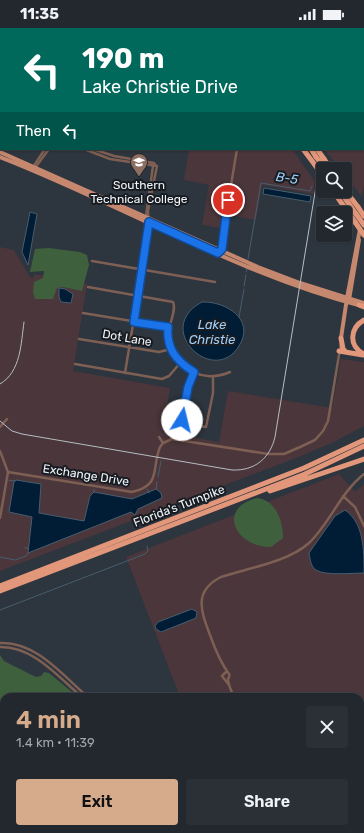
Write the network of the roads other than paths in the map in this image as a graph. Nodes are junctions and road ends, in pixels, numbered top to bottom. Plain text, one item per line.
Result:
1 (44, 150) edge
2 (48, 150) edge
3 (87, 150) edge
4 (96, 150) edge
5 (237, 150) edge
6 (304, 150) edge
7 (312, 150) edge
8 (318, 150) edge
9 (0, 152) edge
10 (0, 157) edge
11 (40, 161) junction
12 (320, 162) edge
13 (326, 162) edge
14 (154, 165) junction
15 (316, 167) edge
16 (34, 168) junction
17 (43, 171) junction
18 (338, 198) edge
19 (345, 198) edge
20 (351, 198) edge
21 (364, 207) edge
22 (364, 215) edge
23 (148, 219) junction
24 (364, 225) edge
25 (362, 234) edge
26 (219, 251) junction
27 (92, 262) dead end
28 (142, 270) junction
29 (277, 278) junction
30 (286, 278) junction
31 (214, 282) dead end
32 (88, 287) dead end
33 (138, 296) junction
34 (348, 300) junction
35 (363, 306) edge
36 (83, 313) dead end
37 (364, 320) edge
38 (134, 322) junction
39 (168, 327) junction
40 (341, 338) junction
41 (79, 339) dead end
42 (129, 347) junction
43 (171, 349) junction
44 (339, 351) junction
45 (346, 352) junction
46 (364, 355) edge
47 (181, 362) junction
48 (75, 364) dead end
49 (194, 372) junction
50 (230, 372) dead end
51 (125, 373) junction
52 (213, 376) junction
53 (7, 419) dead end
54 (0, 427) edge
55 (159, 437) dead end
56 (364, 440) edge
57 (163, 443) junction
58 (364, 446) edge
59 (0, 451) edge
60 (364, 459) edge
61 (8, 472) junction
62 (364, 474) edge
63 (255, 493) junction
64 (343, 496) junction
65 (0, 518) edge
66 (364, 526) edge
67 (0, 586) edge
68 (0, 591) edge
69 (0, 644) edge
70 (0, 648) edge
71 (224, 673) junction
72 (227, 679) junction
73 (77, 693) edge
74 (83, 693) edge
75 (232, 693) edge

1 - 16 street
2 - 11 street
3 - 14 street
4 - 14 street
5 - 26 street
6 - 15 highway, bridge
7 - 12 highway, bridge
8 - 13 highway, bridge
9 - 16 main road
10 - 16 main road
11 - 16 street
11 - 17 street
14 - 23 street
16 - 17 main road
16 - 23 main road
17 - 23 main road
18 - 25 highway, bridge
19 - 24 highway, bridge
20 - 22 highway, bridge
21 - 25 main road
23 - 26 main road
23 - 28 street
25 - 34 main road
26 - 29 main road
26 - 30 main road
27 - 28 street
28 - 31 street
28 - 33 street
29 - 30 main road
29 - 34 main road
30 - 34 main road
32 - 33 street
33 - 38 street
33 - 39 street
34 - 35 main road
34 - 40 main road
36 - 38 street
37 - 46 highway
38 - 39 street
38 - 42 street
39 - 43 street
40 - 44 street
40 - 45 highway
41 - 42 street, Dot Lane
42 - 43 street, Dot Lane
42 - 51 street
43 - 47 street
44 - 45 highway
44 - 57 street
45 - 46 highway
47 - 49 street
47 - 51 street
48 - 51 street
49 - 52 street
49 - 52 street
50 - 52 street
53 - 54 street
55 - 57 street
56 - 67 highway, Florida's Turnpike
57 - 61 street, Exchange Drive
58 - 63 highway, Florida's Turnpike
59 - 61 street
60 - 63 highway
61 - 65 street
62 - 64 street
63 - 68 highway, Florida's Turnpike
64 - 66 street
64 - 71 street
69 - 74 street
70 - 73 street
71 - 72 street
71 - 72 street
72 - 75 street

